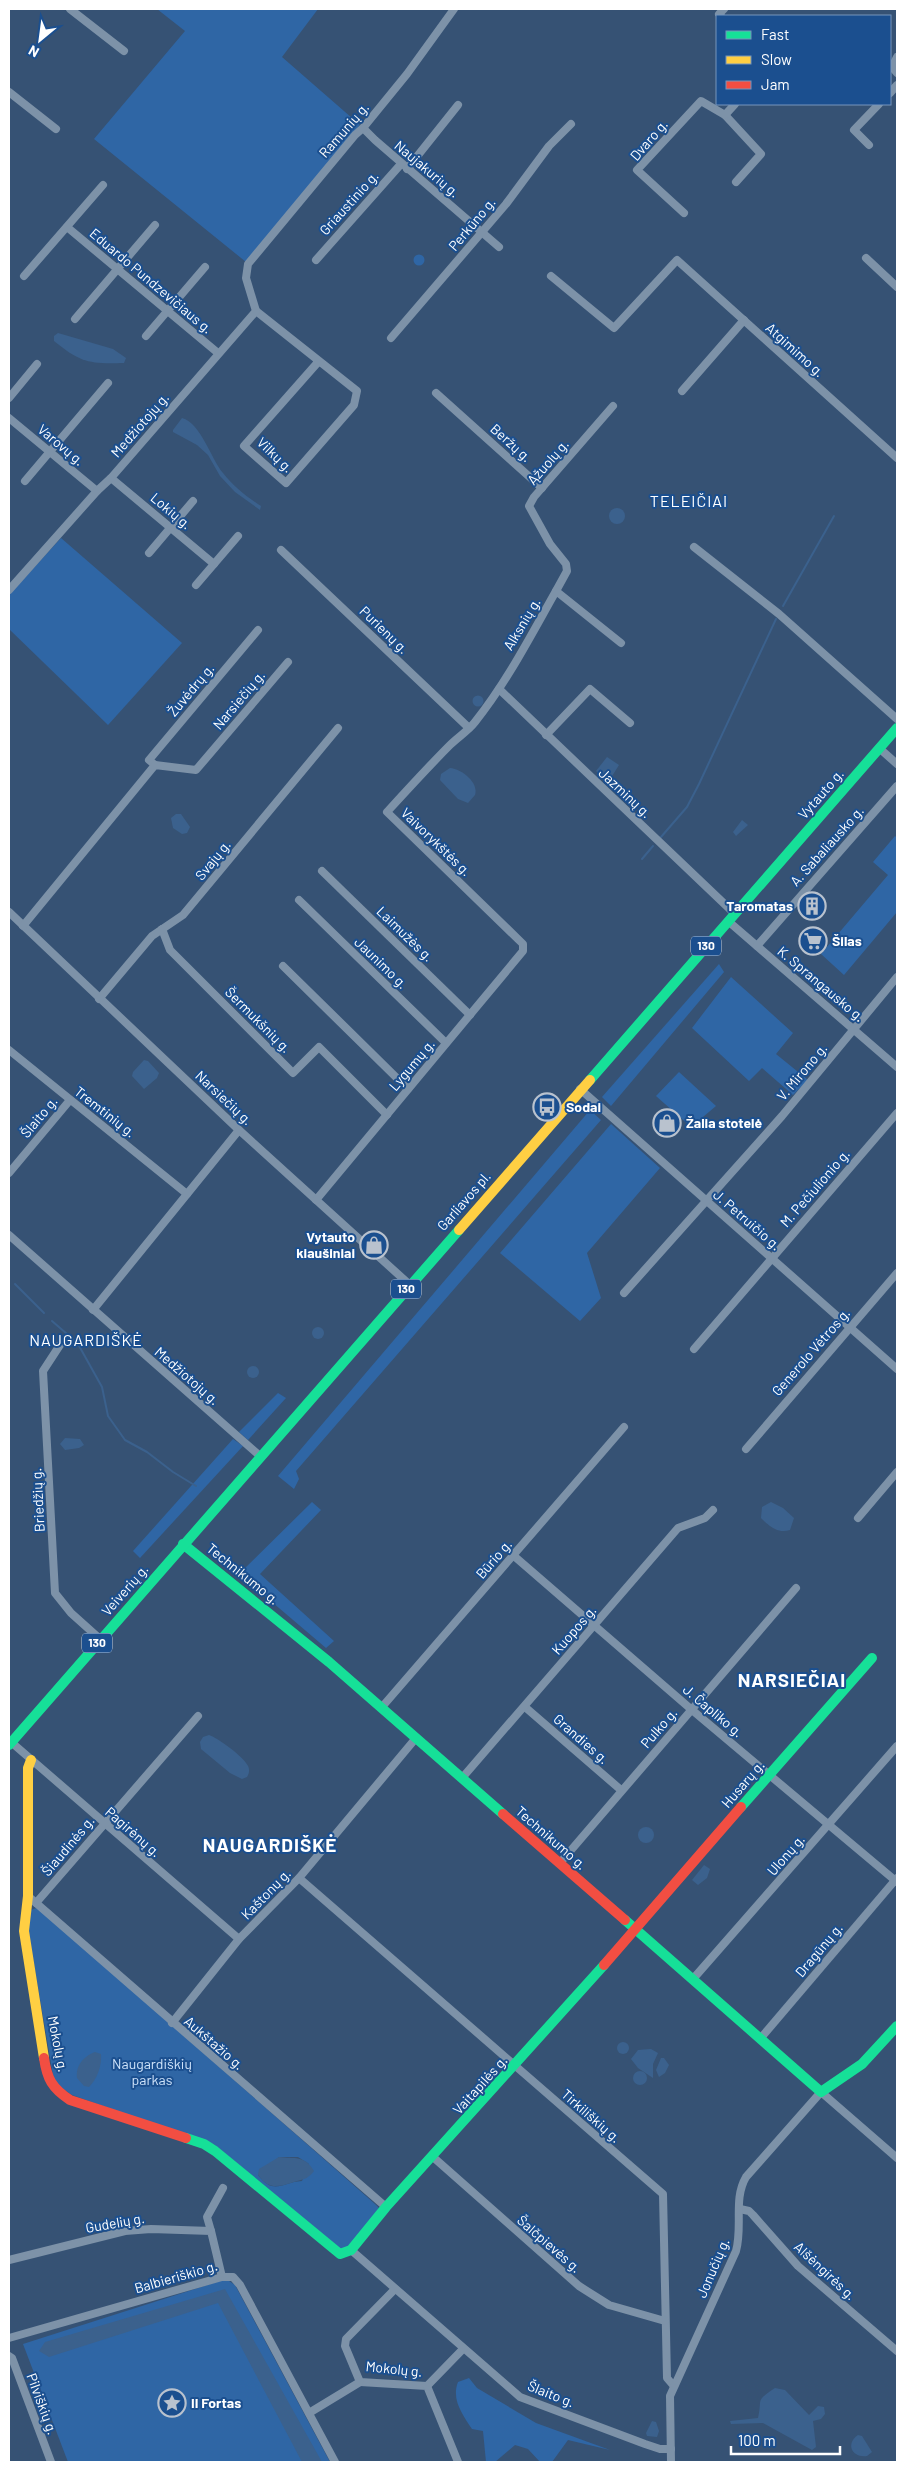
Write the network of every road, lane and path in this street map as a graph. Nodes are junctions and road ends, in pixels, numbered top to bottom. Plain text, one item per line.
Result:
1 (70, 9) edge
2 (454, 9) edge
3 (124, 51) dead end
4 (897, 57) edge
5 (897, 73) edge
6 (9, 92) edge
7 (458, 105) dead end
8 (734, 105) edge
9 (878, 105) edge
10 (725, 115) junction
11 (571, 124) dead end
12 (363, 128) junction
13 (56, 129) dead end
14 (869, 145) dead end
15 (404, 166) junction
16 (736, 182) dead end
17 (103, 185) dead end
18 (684, 213) dead end
19 (155, 225) dead end
20 (67, 227) junction
21 (482, 232) junction
22 (499, 247) dead end
23 (866, 258) dead end
24 (316, 260) dead end
25 (205, 267) dead end
26 (117, 269) junction
27 (24, 276) dead end
28 (552, 276) dead end
29 (897, 287) edge
30 (168, 311) junction
31 (256, 311) junction
32 (75, 318) dead end
33 (744, 320) junction
34 (146, 336) dead end
35 (391, 338) dead end
36 (218, 353) junction
37 (319, 361) junction
38 (36, 364) dead end
39 (108, 383) dead end
40 (682, 391) dead end
41 (436, 393) dead end
42 (9, 398) edge
43 (613, 406) dead end
44 (9, 418) edge
45 (50, 452) junction
46 (897, 458) edge
47 (111, 478) junction
48 (25, 481) dead end
49 (542, 488) junction
50 (97, 491) junction
51 (193, 501) dead end
52 (171, 528) junction
53 (238, 536) dead end
54 (694, 547) dead end
55 (281, 550) dead end
56 (149, 553) dead end
57 (214, 564) junction
58 (196, 585) dead end
59 (9, 590) edge
60 (556, 591) junction
61 (258, 630) dead end
62 (620, 642) dead end
63 (288, 662) dead end
64 (499, 689) junction
65 (897, 720) edge
66 (630, 723) dead end
67 (338, 728) dead end
68 (469, 728) junction
69 (897, 728) edge
70 (546, 735) junction
71 (880, 748) junction
72 (897, 764) edge
73 (155, 765) junction
74 (897, 786) edge
75 (322, 871) dead end
76 (766, 878) joint
77 (299, 900) dead end
78 (9, 912) edge
79 (731, 917) junction
80 (24, 926) junction
81 (162, 929) junction
82 (522, 944) joint
83 (757, 946) junction
84 (283, 966) dead end
85 (897, 977) edge
86 (99, 999) junction
87 (470, 1015) junction
88 (855, 1030) junction
89 (446, 1043) junction
90 (9, 1050) edge
91 (897, 1067) edge
92 (408, 1089) junction
93 (580, 1089) junction
94 (70, 1100) junction
95 (897, 1113) edge
96 (386, 1115) junction
97 (240, 1130) junction
98 (9, 1173) edge
99 (186, 1194) junction
100 (316, 1200) junction
101 (706, 1201) junction
102 (9, 1235) edge
103 (771, 1257) junction
104 (897, 1273) edge
105 (410, 1285) junction
106 (624, 1294) dead end
107 (93, 1310) junction
108 (849, 1326) junction
109 (60, 1345) dead end
110 (694, 1349) dead end
111 (897, 1369) edge
112 (624, 1427) dead end
113 (746, 1449) dead end
114 (260, 1456) junction
115 (897, 1472) edge
116 (713, 1510) dead end
117 (858, 1518) dead end
118 (184, 1544) junction
119 (514, 1556) junction
120 (796, 1588) dead end
121 (595, 1625) junction
122 (100, 1639) junction
123 (872, 1658) dead end
124 (382, 1707) junction
125 (525, 1707) junction
126 (692, 1710) junction
127 (198, 1716) dead end
128 (416, 1738) junction
129 (10, 1744) edge
130 (897, 1746) edge
131 (31, 1760) junction
132 (769, 1775) junction
133 (462, 1778) junction
134 (621, 1790) junction
135 (104, 1823) junction
136 (829, 1825) junction
137 (560, 1863) junction
138 (299, 1878) junction
139 (897, 1881) edge
140 (28, 1896) junction
141 (36, 1903) junction
142 (636, 1929) junction
143 (239, 1939) junction
144 (693, 1979) junction
145 (172, 2023) junction
146 (897, 2026) edge
147 (760, 2039) junction
148 (515, 2066) junction
149 (821, 2092) junction
150 (433, 2157) junction
151 (897, 2158) edge
152 (223, 2188) dead end
153 (386, 2207) junction
154 (740, 2209) junction
155 (211, 2231) junction
156 (351, 2250) junction
157 (9, 2260) edge
158 (222, 2277) junction
159 (395, 2289) junction
160 (665, 2321) junction
161 (9, 2338) edge
162 (464, 2349) junction
163 (897, 2352) edge
164 (9, 2356) edge
165 (360, 2382) junction
166 (428, 2386) junction
167 (673, 2386) junction
168 (309, 2413) junction
169 (671, 2449) junction
170 (51, 2462) edge
171 (335, 2462) edge
172 (458, 2462) edge
173 (672, 2462) edge

1 - 3 street
2 - 12 street, Ramunių g.
4 - 5 street
6 - 13 street
7 - 15 street, Griaustinio g.
8 - 10 street
9 - 14 street
10 - 16 street, Dvaro g.
10 - 18 street, Dvaro g.
11 - 21 street, Perkūno g.
12 - 15 street, Naujakurių g.
12 - 31 street, Ramunių g.
15 - 21 street, Naujakurių g.
15 - 24 street, Griaustinio g.
17 - 20 street
19 - 26 street
20 - 26 street, Eduardo Pundzevičiaus g.
20 - 27 street
21 - 22 street, Naujakurių g.
21 - 35 street, Perkūno g.
23 - 29 street
25 - 30 street
26 - 30 street, Eduardo Pundzevičiaus g.
26 - 32 street
28 - 33 street, Atgimimo g.
30 - 34 street
30 - 36 street, Eduardo Pundzevičiaus g.
31 - 36 street, Medžiotojų g.
31 - 37 street
33 - 40 street
33 - 46 street, Atgimimo g.
36 - 47 street, Medžiotojų g.
37 - 37 street, Vilkų g.
38 - 42 street
39 - 45 street
41 - 49 street, Beržų g.
43 - 49 street, Ąžuolų g.
44 - 45 street, Varovų g.
45 - 48 street
45 - 50 street, Varovų g.
47 - 50 street, Medžiotojų g.
47 - 52 street, Lokių g.
49 - 60 street, Ąžuolų g.
50 - 59 street, Medžiotojų g.
51 - 52 street
52 - 56 street
52 - 57 street, Lokių g.
53 - 57 street
54 - 65 street
55 - 68 street, Purienų g.
57 - 58 street
60 - 62 street, Alksnių g.
60 - 64 street, Alksnių g.
61 - 73 street, Žuvėdrų g.
63 - 73 street, Narsiečių g.
64 - 68 street, Vaivorykštės g.
64 - 70 street, Jazminų g.
66 - 70 street
67 - 81 street, Svajų g.
68 - 82 street, Vaivorykštės g.
69 - 71 street, Vytauto g. / 130
70 - 79 street, Jazminų g.
71 - 72 street
71 - 76 street, Vytauto g. / 130
73 - 80 street
74 - 83 street, A. Sabaliausko g.
75 - 87 street, Laimužės g.
76 - 79 street, Garliavos pl. / 130
77 - 89 street, Jaunimo g.
78 - 80 street, Narsiečių g.
79 - 83 street, K. Sprangausko g.
79 - 93 street, Garliavos pl. / 130
80 - 86 street, Narsiečių g.
81 - 86 street, Svajų g.
81 - 96 street, Šermukšnių g.
82 - 87 street, Lygumų g.
83 - 88 street, K. Sprangausko g.
84 - 92 street
85 - 88 street, V. Mirono g.
86 - 97 street, Narsiečių g.
87 - 89 street, Lygumų g.
88 - 91 street, K. Sprangausko g.
88 - 101 street, V. Mirono g.
89 - 92 street, Lygumų g.
90 - 94 street, Tremtinių g.
92 - 96 street, Lygumų g.
93 - 101 street, J. Petruičio g.
93 - 105 street, Garliavos pl. / 130
94 - 98 street, Šlaito g.
94 - 99 street, Tremtinių g.
95 - 103 street, M. Pečiulionio g.
96 - 100 street, Lygumų g.
97 - 99 street
97 - 100 street, Narsiečių g.
99 - 107 street
100 - 105 street, Narsiečių g.
101 - 103 street, J. Petruičio g.
101 - 106 street, V. Mirono g.
102 - 107 street, Medžiotojų g.
103 - 108 street, J. Petruičio g.
103 - 110 street, M. Pečiulionio g.
104 - 108 street, Generolo Vėtros g.
105 - 114 street, Garliavos pl. / 130
107 - 114 street, Medžiotojų g.
108 - 111 street, J. Petruičio g.
108 - 113 street, Generolo Vėtros g.
109 - 122 street, Briedžių g.
112 - 119 street, Būrio g.
114 - 118 street, Garliavos pl. / 130
115 - 117 street
116 - 121 street, Kuopos g.
118 - 122 street, Veiverių g. / 130
118 - 124 street, Technikumo g.
119 - 121 street, J. Čapliko g.
119 - 124 street, Būrio g.
120 - 126 street, Pulko g.
121 - 125 street, Kuopos g.
121 - 126 street, J. Čapliko g.
122 - 129 street, Veiverių g. / 130
123 - 132 street, Husarų g.
124 - 128 street, Technikumo g.
125 - 133 street, Kuopos g.
125 - 134 street, Grandies g.
126 - 132 street, J. Čapliko g.
126 - 134 street, Pulko g.
127 - 135 street, Šiaudinės g.
128 - 133 street, Technikumo g.
128 - 138 street, Kaštonų g.
129 - 131 street, Pagirėnų g.
130 - 136 street, Ulonų g.
131 - 135 street, Pagirėnų g.
131 - 140 street, Mokolų g.
132 - 136 street, J. Čapliko g.
132 - 142 street, Husarų g.
133 - 137 street, Technikumo g.
134 - 137 street, Pulko g.
135 - 141 street, Šiaudinės g.
135 - 143 street, Pagirėnų g.
136 - 139 street, J. Čapliko g.
136 - 144 street, Ulonų g.
137 - 142 street, Technikumo g.
138 - 143 street, Kaštonų g.
138 - 148 street, Tirkiliškių g.
139 - 147 street, Dragūnų g.
140 - 141 street, Aukštažio g.
140 - 156 street, Mokolų g.
141 - 145 street, Aukštažio g.
142 - 144 street, Technikumo g.
142 - 148 street, Vaitapilės g.
143 - 145 street, Kaštonų g.
144 - 147 street, Technikumo g.
145 - 153 street, Aukštažio g.
146 - 149 street
147 - 149 street, Technikumo g.
148 - 150 street, Vaitapilės g.
148 - 160 street, Tirkiliškių g.
149 - 151 street, Technikumo g.
149 - 154 street, Jonučių g.
150 - 153 street, Vaitapilės g.
150 - 160 street, Šalčpievės g.
152 - 155 street
153 - 156 street, Vaitapilės g.
154 - 163 street, Alšėngirės g.
154 - 167 street, Jonučių g.
155 - 157 street, Gudelių g.
155 - 158 street
156 - 159 street
158 - 161 street, Balbieriškio g.
158 - 168 street, Balbieriškio g.
159 - 162 street, Šlaito g.
159 - 165 street, Mokolų g.
160 - 167 street, Tirkiliškių g.
162 - 166 street
162 - 169 street, Šlaito g.
164 - 170 street, Pilviškių g.
165 - 166 street, Mokolų g.
165 - 168 street
166 - 172 street, Mokolų g.
167 - 169 street, Tirkiliškių g.
168 - 171 street, Balbieriškio g.
169 - 173 street, Tirkiliškių g.

